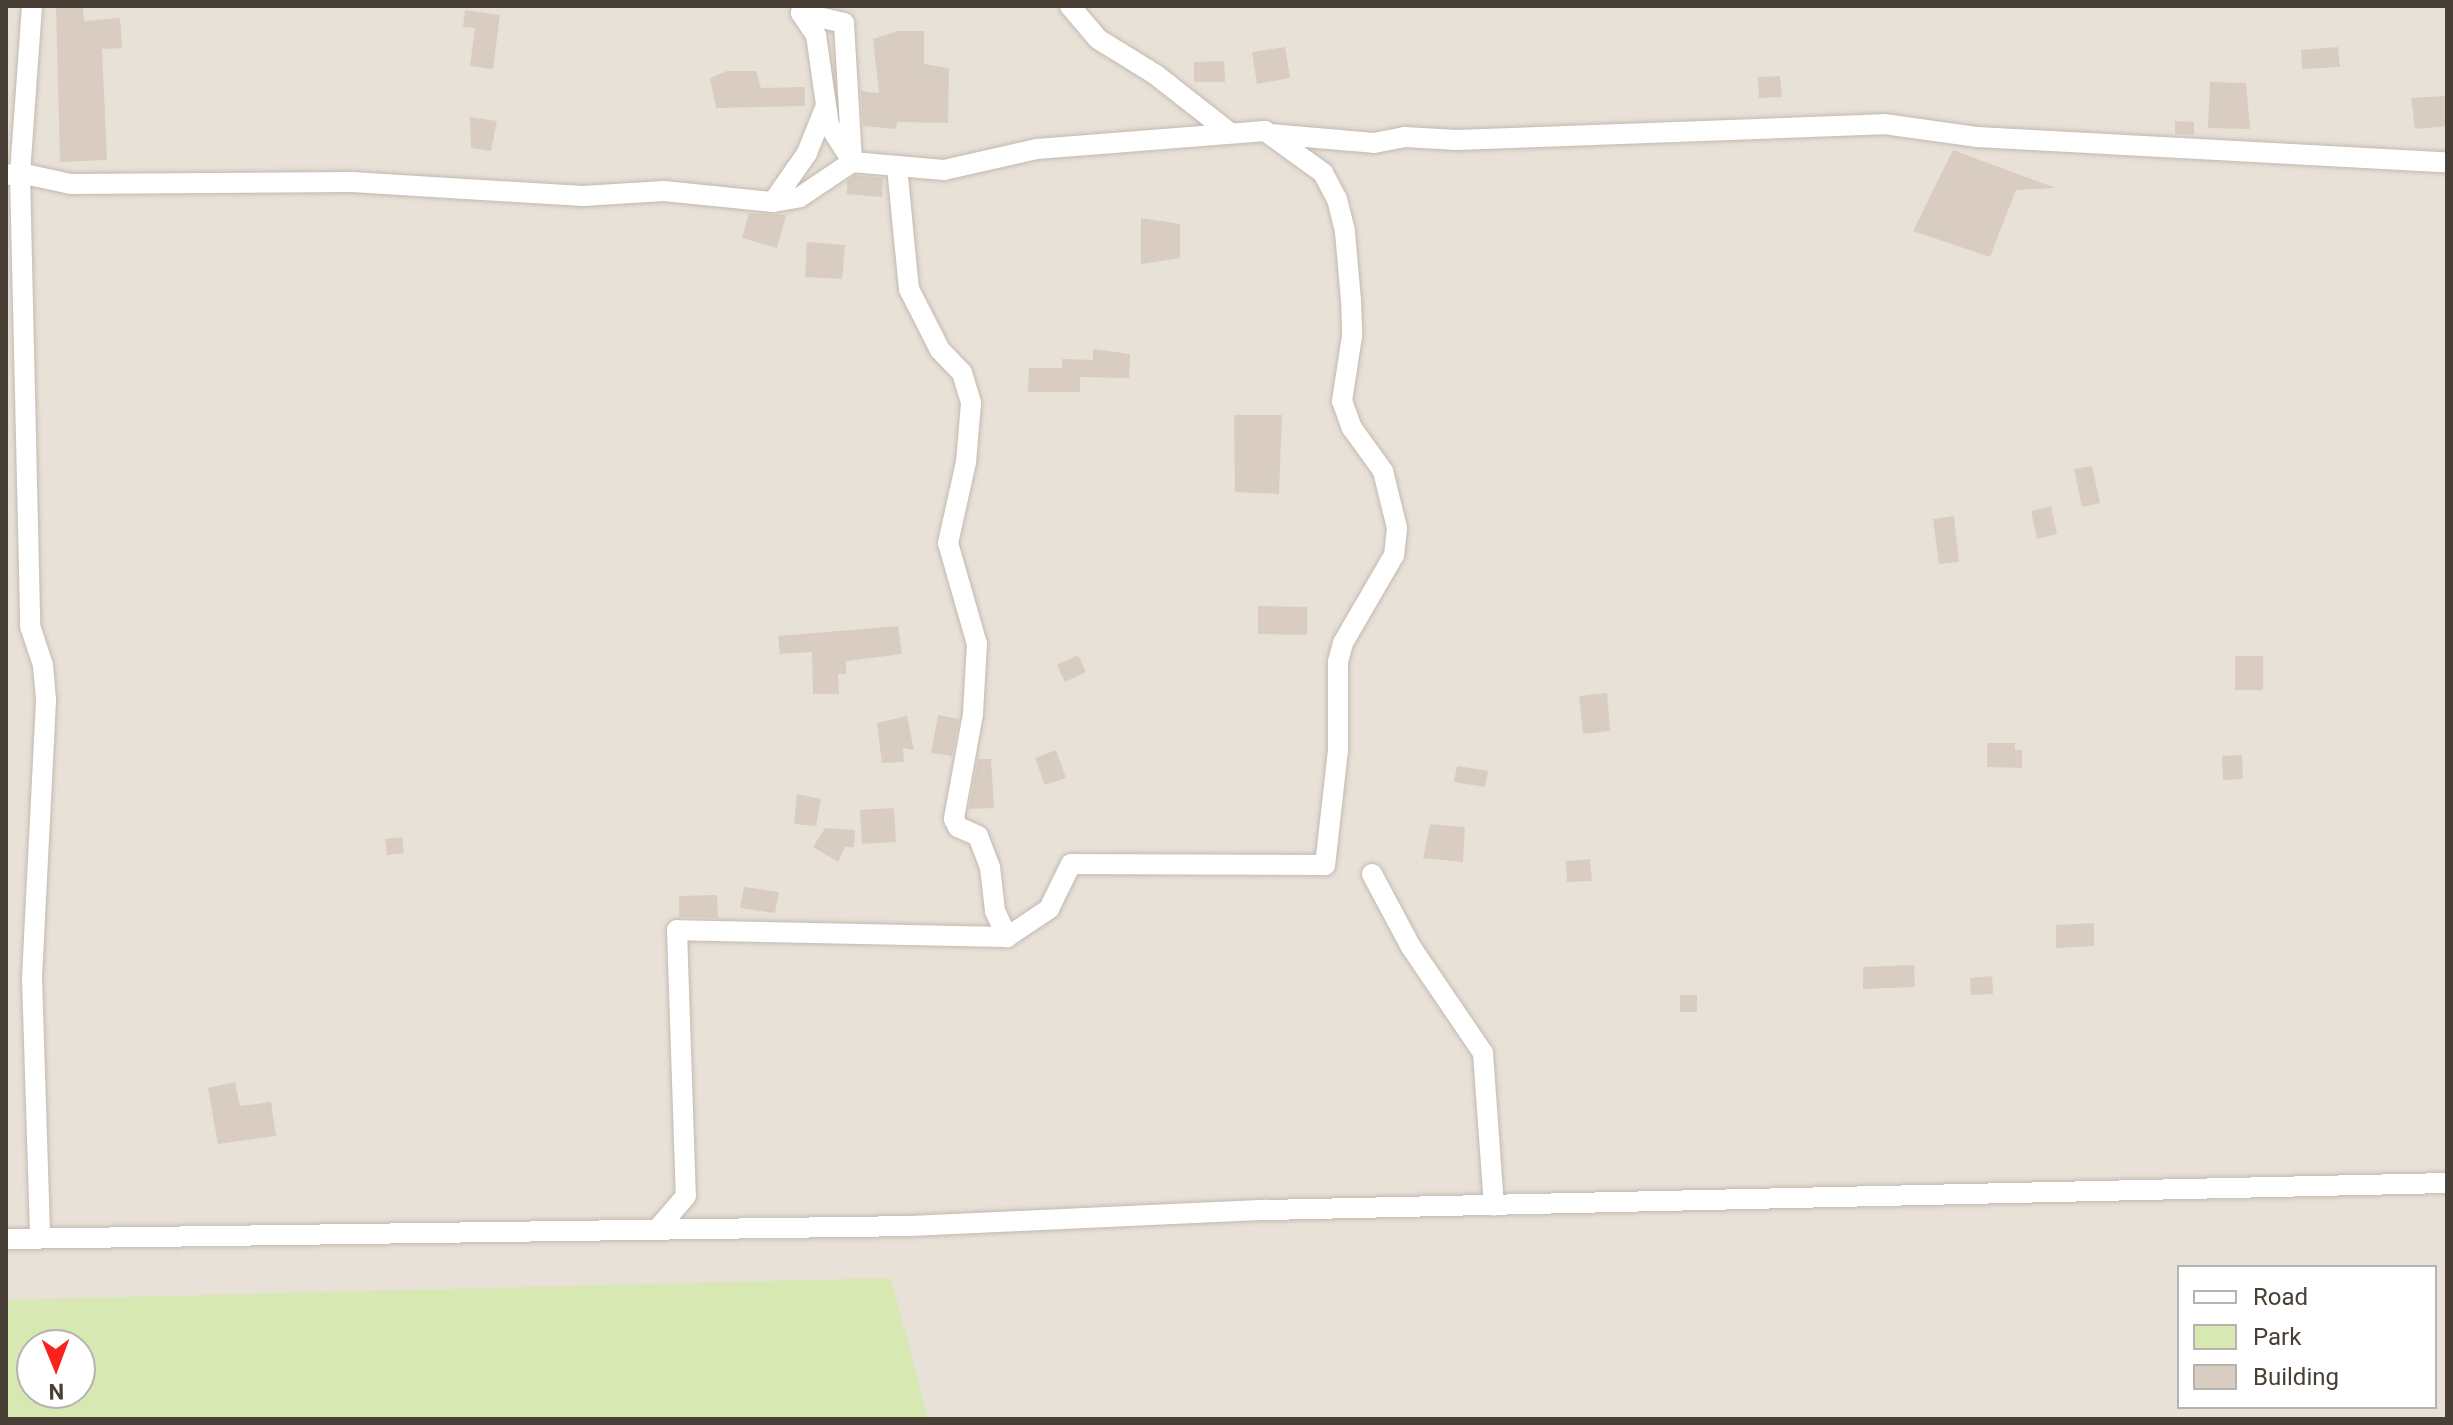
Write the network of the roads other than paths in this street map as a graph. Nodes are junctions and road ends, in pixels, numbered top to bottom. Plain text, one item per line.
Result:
1 (32, 6) edge
2 (1070, 6) edge
3 (802, 10) edge
4 (825, 108) junction
5 (1229, 132) junction
6 (1270, 134) junction
7 (852, 162) junction
8 (2447, 162) edge
9 (897, 167) junction
10 (13, 174) edge
11 (773, 202) junction
12 (1372, 874) dead end
13 (1007, 937) junction
14 (2447, 1183) edge
15 (1494, 1206) junction
16 (660, 1226) junction
17 (40, 1237) junction
18 (6, 1239) edge

1 - 10 street
2 - 5 street
3 - 4 street
3 - 7 street
4 - 7 street
4 - 11 street
5 - 6 street
5 - 9 street
6 - 8 street
6 - 13 street
7 - 9 street
7 - 11 street
9 - 13 street
10 - 11 street
10 - 17 street
12 - 15 street
13 - 16 street
14 - 15 street
15 - 16 street
16 - 17 street
17 - 18 street

